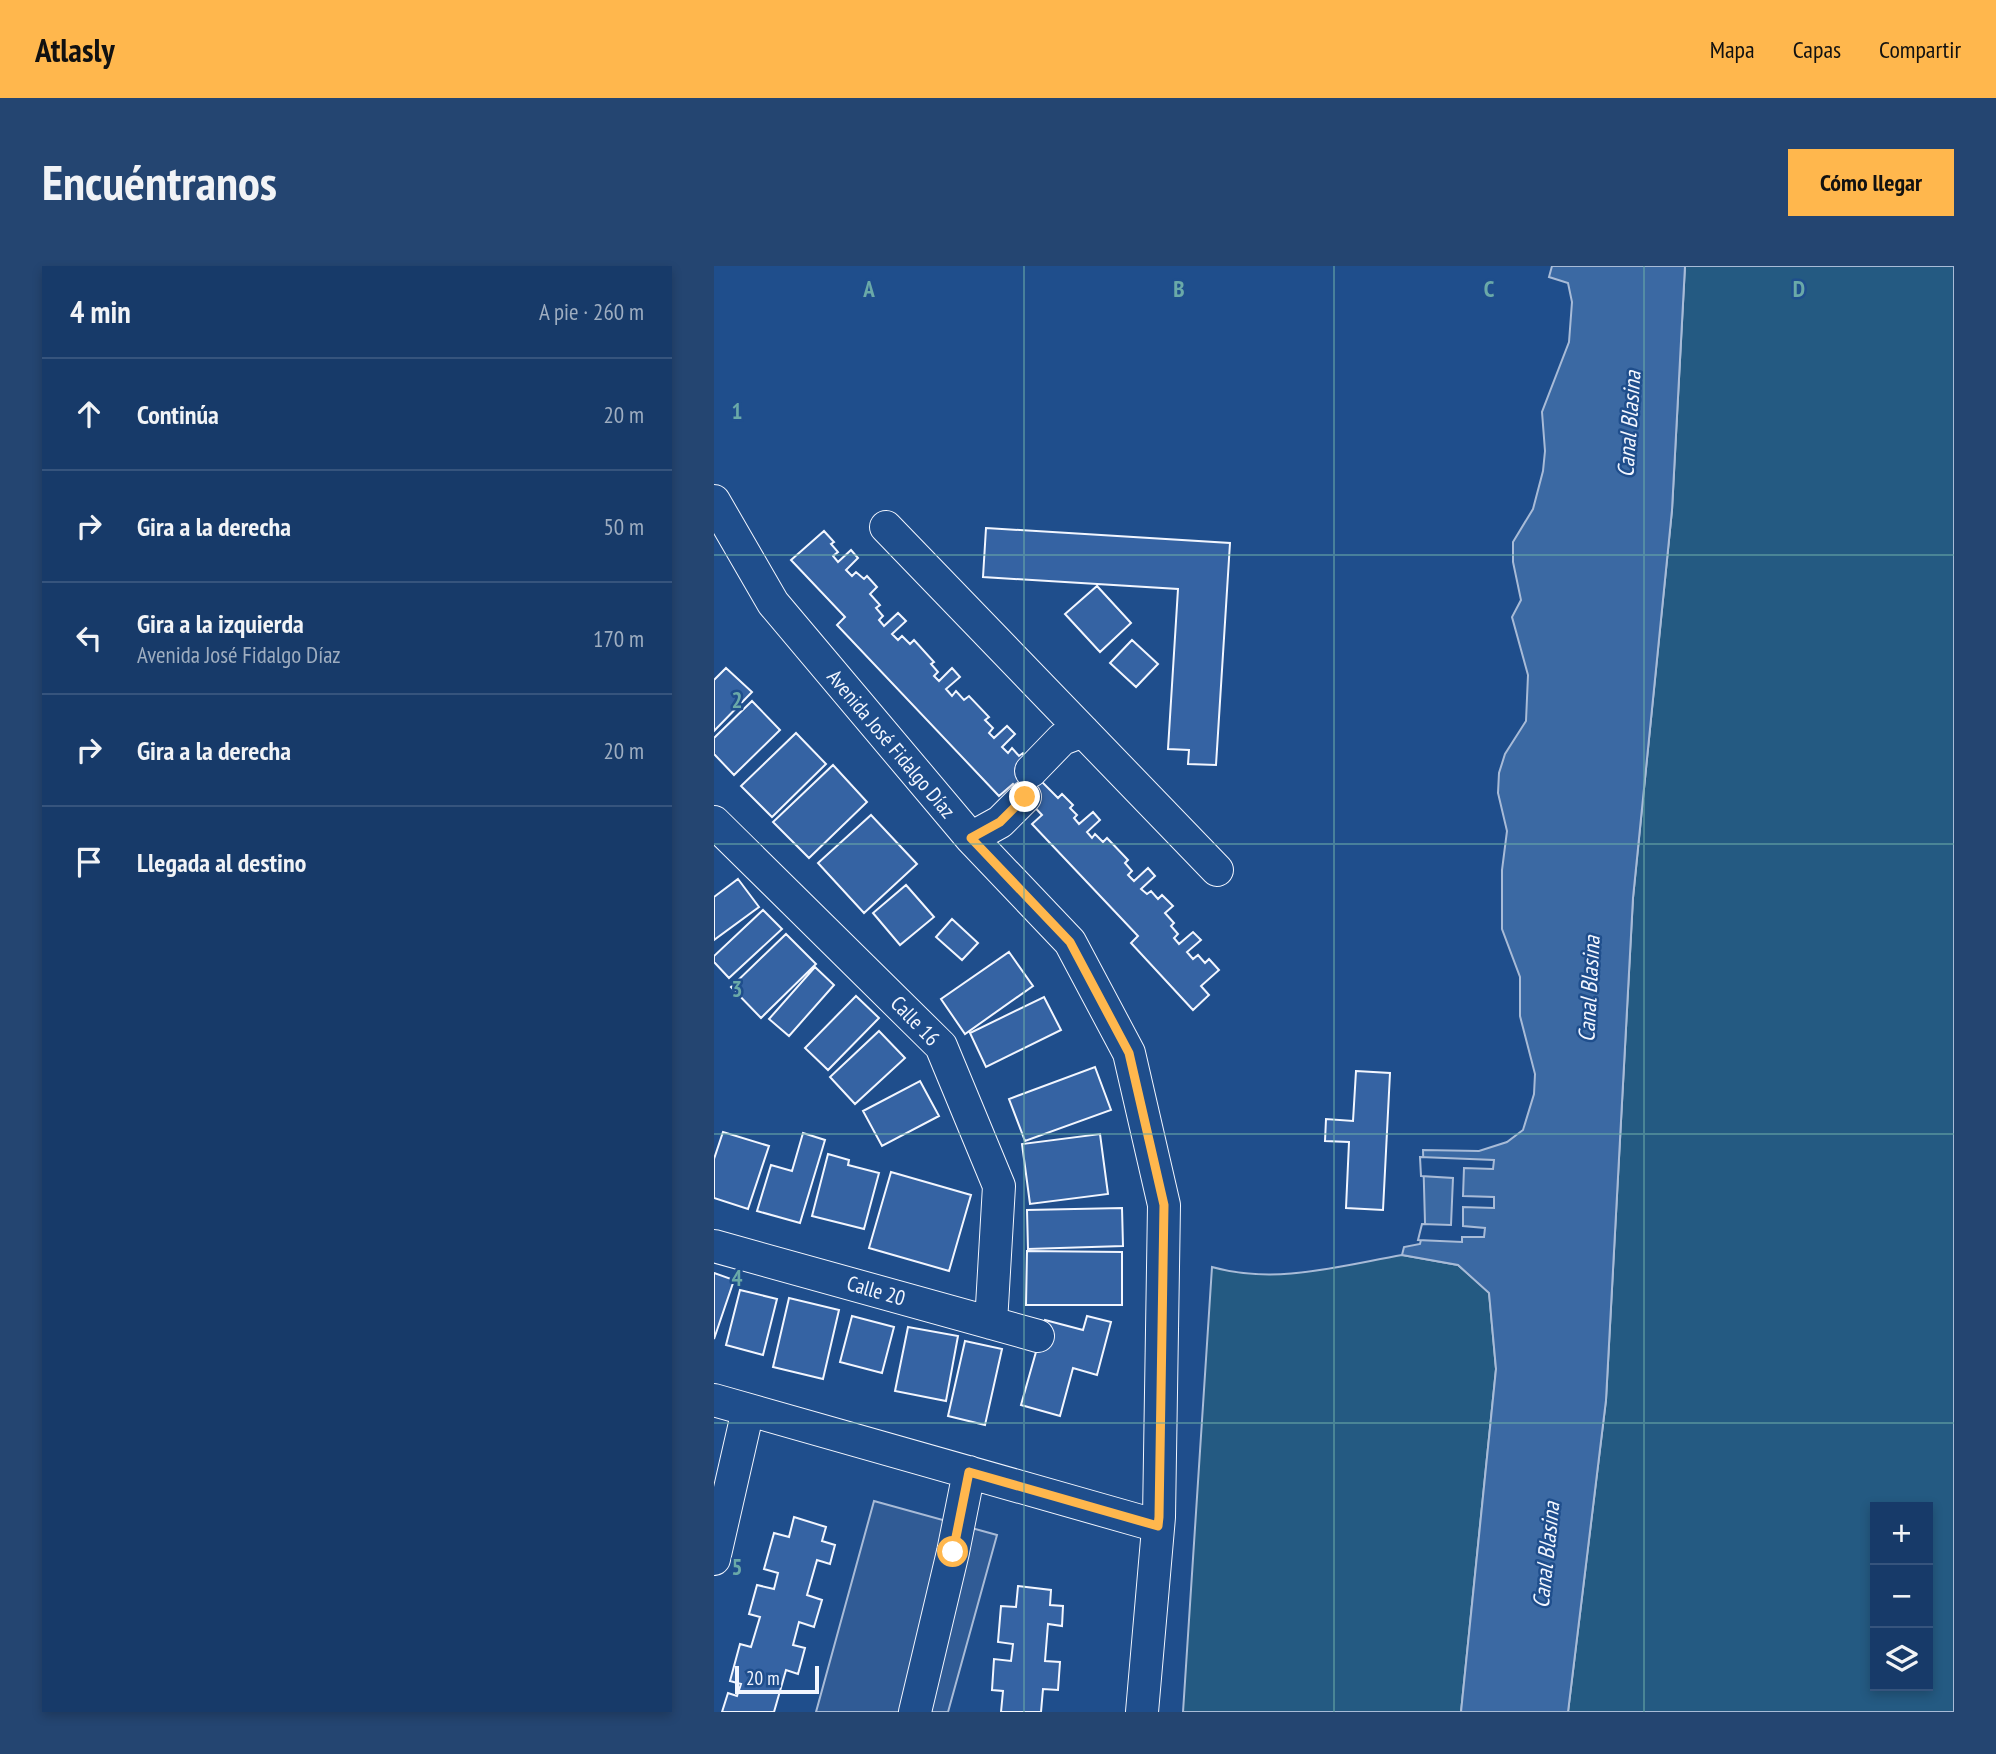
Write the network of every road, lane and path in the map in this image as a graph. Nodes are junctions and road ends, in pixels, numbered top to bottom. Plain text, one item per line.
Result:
1 (714, 501) edge
2 (886, 527) dead end
3 (1083, 731) junction
4 (714, 822) edge
5 (971, 838) junction
6 (1217, 870) dead end
7 (714, 1245) edge
8 (991, 1323) junction
9 (1038, 1336) dead end
10 (714, 1400) edge
11 (748, 1410) junction
12 (969, 1472) junction
13 (1158, 1526) junction
14 (714, 1559) edge
15 (915, 1712) edge
16 (1142, 1712) edge

1 - 5 street, Avenida José Fidalgo Díaz
2 - 3 street
3 - 5 street
3 - 6 street
4 - 8 street, Calle 16
5 - 13 street, Avenida José Fidalgo Díaz
7 - 8 street, Calle 20
8 - 9 street, Calle 20
10 - 11 street
11 - 12 street
11 - 14 street
12 - 13 street
12 - 15 street
13 - 16 street, Avenida José Fidalgo Díaz

